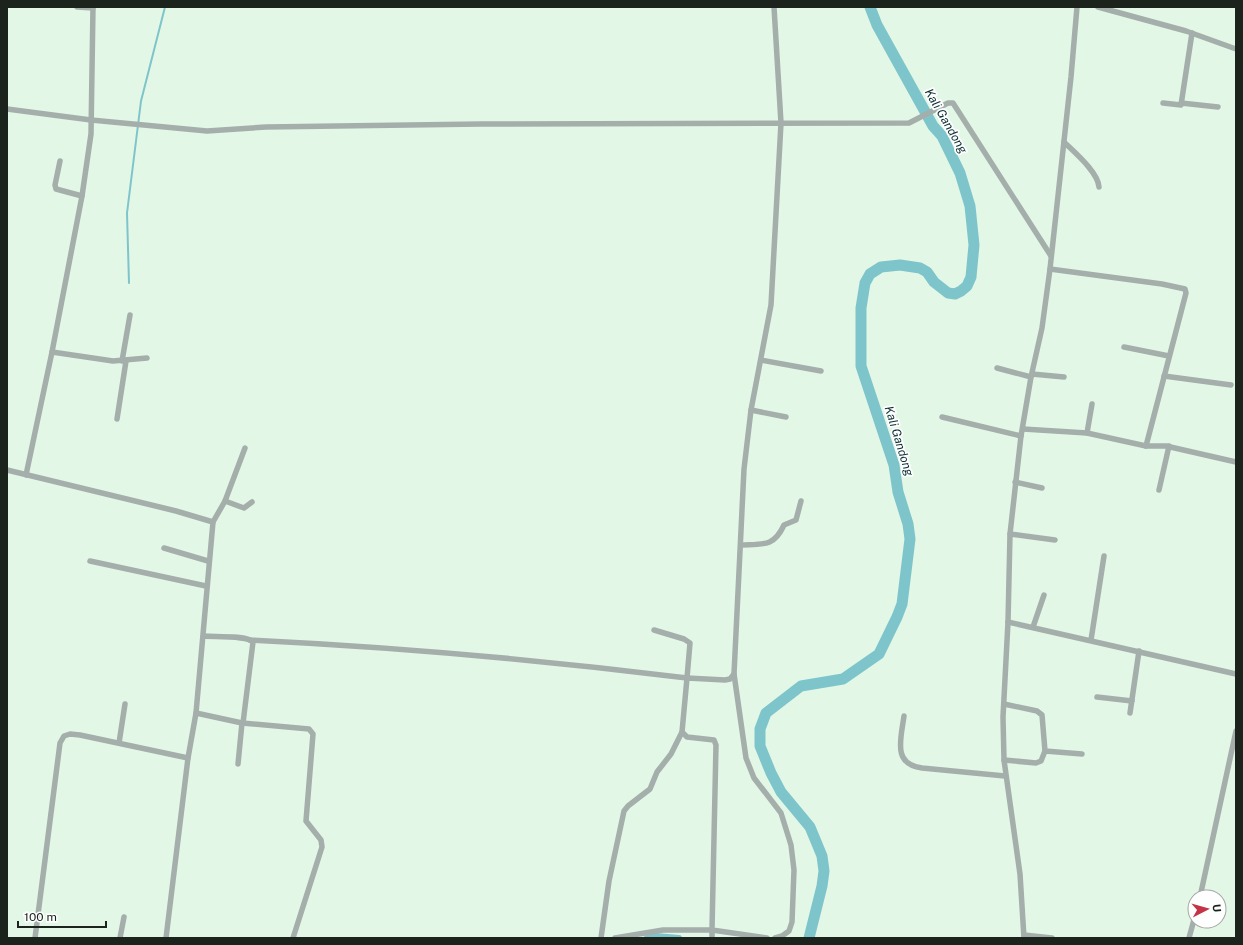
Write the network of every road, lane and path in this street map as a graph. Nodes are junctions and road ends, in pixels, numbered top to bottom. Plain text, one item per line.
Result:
1 (77, 7) edge
2 (93, 7) edge
3 (774, 7) edge
4 (1077, 7) edge
5 (1098, 7) edge
6 (1192, 33) junction
7 (1236, 49) edge
8 (1163, 103) dead end
9 (1181, 103) junction
10 (1218, 107) dead end
11 (7, 109) edge
12 (92, 120) junction
13 (781, 123) junction
14 (1064, 142) junction
15 (60, 161) dead end
16 (1099, 187) dead end
17 (82, 196) junction
18 (1051, 256) junction
19 (1050, 269) junction
20 (130, 315) dead end
21 (1124, 347) dead end
22 (52, 352) junction
23 (1169, 356) junction
24 (147, 358) dead end
25 (761, 360) junction
26 (124, 361) junction
27 (997, 368) dead end
28 (821, 371) dead end
29 (1032, 375) junction
30 (1164, 376) junction
31 (1064, 377) dead end
32 (1232, 385) dead end
33 (1092, 404) dead end
34 (751, 410) junction
35 (786, 417) dead end
36 (942, 417) dead end
37 (117, 419) dead end
38 (1023, 429) junction
39 (1087, 433) junction
40 (1022, 436) junction
41 (1146, 446) junction
42 (1169, 446) junction
43 (245, 448) dead end
44 (1236, 462) edge
45 (7, 470) edge
46 (26, 475) junction
47 (1015, 482) junction
48 (1042, 488) dead end
49 (1159, 490) dead end
50 (225, 501) junction
51 (801, 501) dead end
52 (252, 502) dead end
53 (213, 522) junction
54 (1010, 534) junction
55 (1055, 540) dead end
56 (741, 545) junction
57 (164, 548) dead end
58 (1104, 556) dead end
59 (90, 561) dead end
60 (208, 561) junction
61 (206, 586) junction
62 (1044, 594) dead end
63 (1008, 622) junction
64 (1033, 627) junction
65 (654, 630) dead end
66 (204, 636) junction
67 (250, 640) junction
68 (1091, 640) junction
69 (1139, 651) junction
70 (734, 674) junction
71 (1236, 674) edge
72 (687, 678) junction
73 (1097, 697) dead end
74 (1132, 701) junction
75 (125, 704) dead end
76 (1004, 704) junction
77 (196, 713) junction
78 (1130, 713) dead end
79 (904, 716) dead end
80 (242, 723) junction
81 (1236, 731) edge
82 (682, 732) junction
83 (119, 743) junction
84 (1045, 751) junction
85 (1082, 754) dead end
86 (188, 758) junction
87 (1004, 760) junction
88 (238, 764) dead end
89 (1005, 776) junction
90 (1202, 889) edge
91 (124, 917) dead end
92 (712, 930) junction
93 (1024, 936) edge
94 (712, 937) edge
95 (35, 938) edge
96 (120, 938) edge
97 (166, 938) edge
98 (293, 938) edge
99 (600, 938) edge
100 (616, 938) edge
101 (767, 938) edge
102 (775, 938) edge
103 (1052, 938) edge

1 - 2 street
2 - 12 street
3 - 13 street
4 - 14 street
5 - 6 street
6 - 7 street
6 - 9 street
8 - 9 street
9 - 10 street
11 - 12 street
12 - 13 street
12 - 17 street
13 - 18 street
13 - 25 street
14 - 16 street
14 - 18 street
15 - 17 street
17 - 22 street
18 - 19 street
19 - 23 street
19 - 29 street
20 - 26 street
21 - 23 street
22 - 26 street
22 - 46 street
23 - 30 street
24 - 26 street
25 - 28 street
25 - 34 street
26 - 37 street
27 - 29 street
29 - 31 street
29 - 38 street
30 - 32 street
30 - 41 street
33 - 39 street
34 - 35 street
34 - 56 street
36 - 40 street
38 - 39 street
38 - 40 street
39 - 41 street
40 - 47 street
41 - 42 street
42 - 44 street
42 - 49 street
43 - 50 street
45 - 46 street
46 - 53 street
47 - 48 street
47 - 54 street
50 - 52 street
50 - 53 street
51 - 56 street
53 - 60 street
54 - 55 street
54 - 63 street
56 - 70 street
57 - 60 street
58 - 68 street
59 - 61 street
60 - 61 street
61 - 66 street
62 - 64 street
63 - 64 street
63 - 76 street
64 - 68 street
65 - 72 street
66 - 67 street
66 - 77 street
67 - 72 street
67 - 80 street
68 - 69 street
69 - 71 street
69 - 74 street
70 - 72 street
70 - 102 street
72 - 82 street
73 - 74 street
74 - 78 street
75 - 83 street
76 - 84 street
76 - 87 street
77 - 80 street
77 - 86 street
79 - 89 street
80 - 88 street
80 - 98 street
81 - 90 street
82 - 92 street
82 - 99 street
83 - 86 street
83 - 95 street
84 - 85 street
84 - 87 street
86 - 97 street
87 - 89 street
89 - 93 street
91 - 96 street
92 - 94 street
92 - 100 street
92 - 101 street
93 - 103 street

